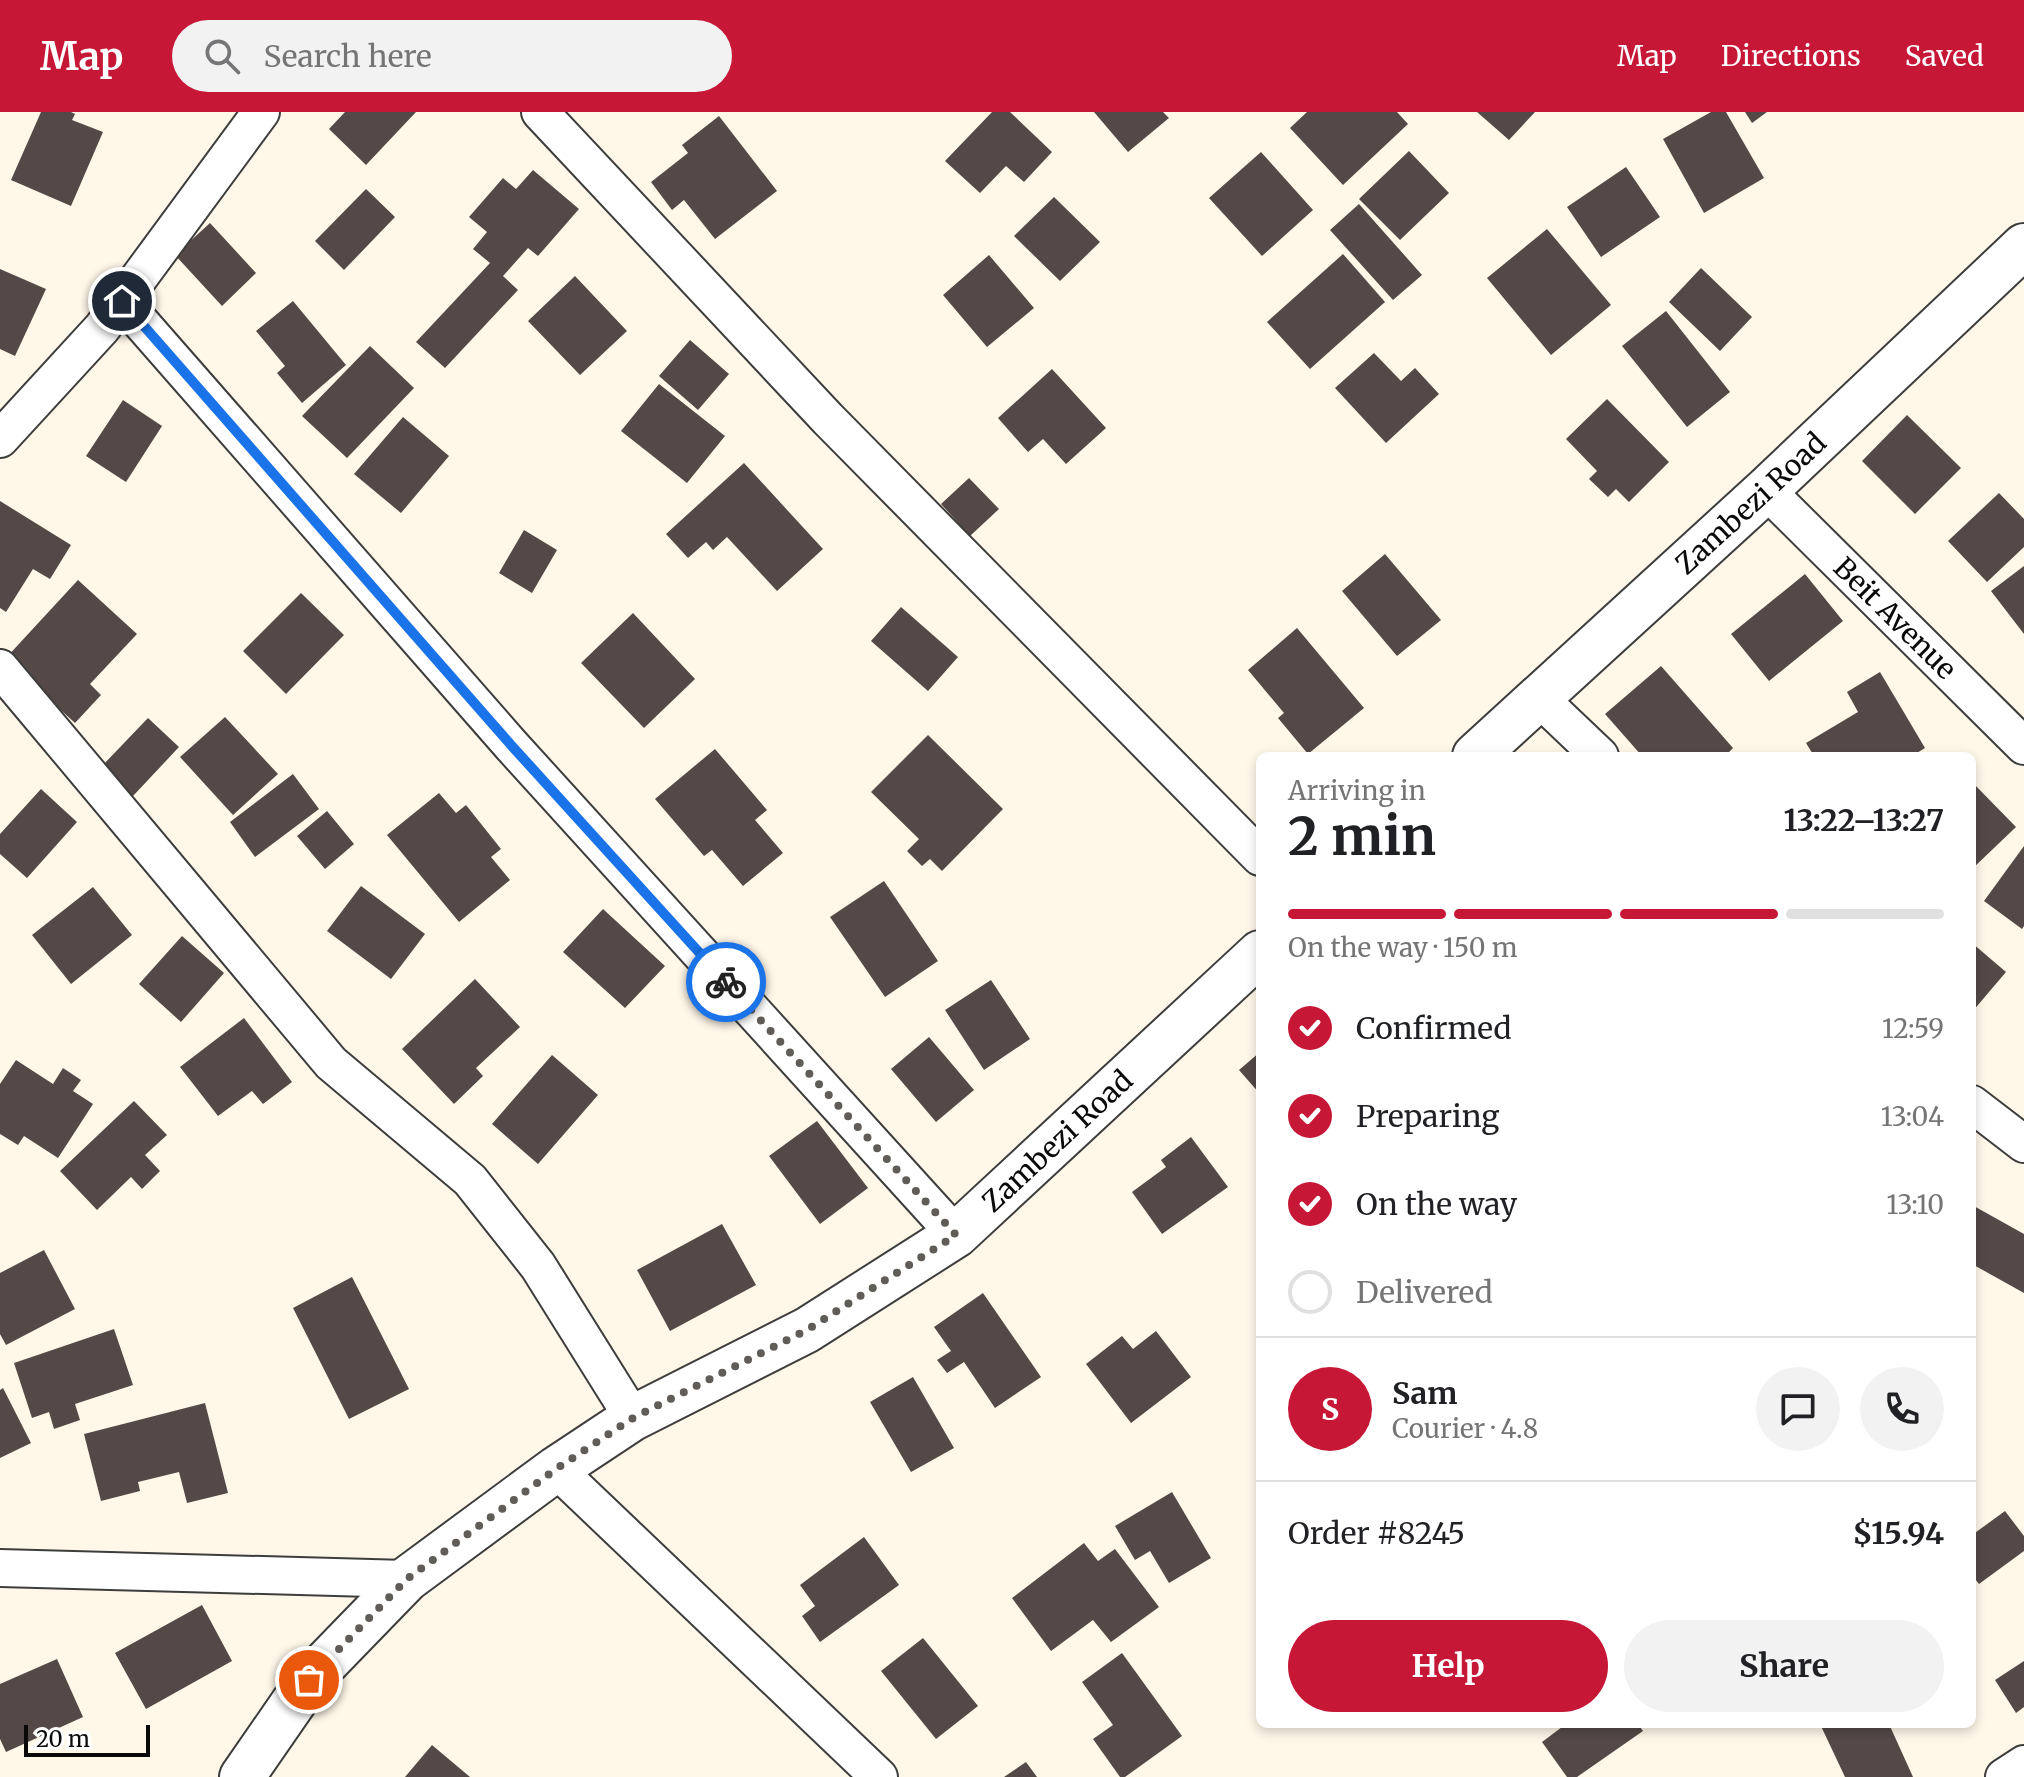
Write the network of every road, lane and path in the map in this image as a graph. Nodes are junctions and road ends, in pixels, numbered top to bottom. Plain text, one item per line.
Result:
1 (261, 112) edge
2 (540, 112) edge
3 (2024, 246) edge
4 (122, 301) junction
5 (0, 439) edge
6 (1766, 490) junction
7 (0, 668) edge
8 (1539, 698) junction
9 (2024, 746) edge
10 (1479, 752) edge
11 (1596, 752) edge
12 (1256, 853) edge
13 (1256, 957) edge
14 (1976, 1107) edge
15 (2024, 1144) edge
16 (956, 1235) junction
17 (633, 1418) junction
18 (556, 1469) junction
19 (0, 1568) edge
20 (407, 1579) junction
21 (2024, 1764) edge
22 (242, 1777) edge
23 (879, 1777) edge
24 (2004, 1777) edge

1 - 4 street
2 - 12 street
3 - 6 street, Zambezi Road
4 - 5 street
4 - 16 street
6 - 8 street, Zambezi Road
6 - 9 street, Beit Avenue
7 - 17 street
8 - 10 street, Zambezi Road
8 - 11 street
13 - 16 street, Zambezi Road
14 - 15 street
16 - 17 street, Zambezi Road
17 - 18 street, Zambezi Road
18 - 20 street, Zambezi Road
18 - 23 street
19 - 20 street
20 - 22 street, Zambezi Road
21 - 24 street

